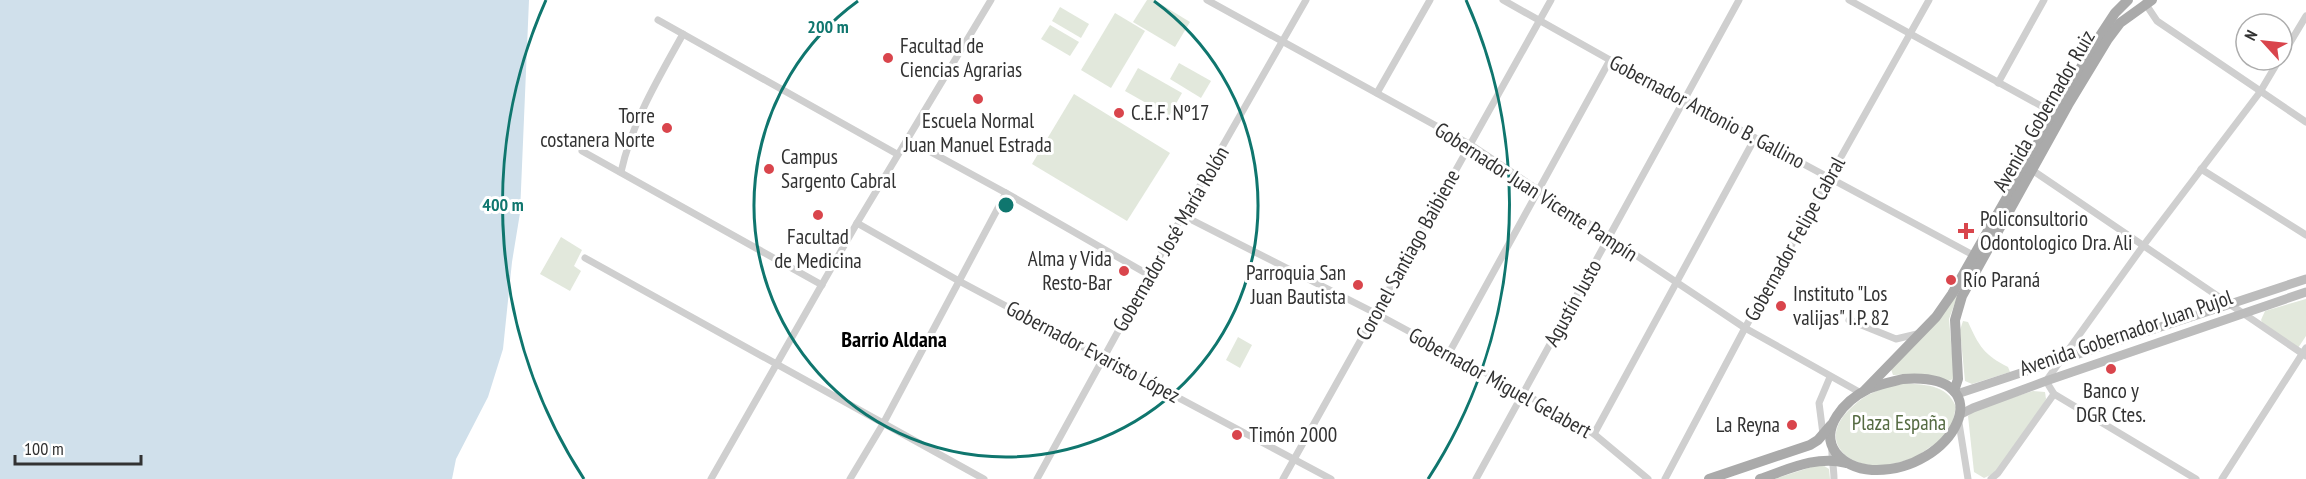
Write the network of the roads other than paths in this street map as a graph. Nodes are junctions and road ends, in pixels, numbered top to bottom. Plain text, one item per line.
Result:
1 (991, 0) edge
2 (1207, 0) edge
3 (1306, 0) edge
4 (1430, 0) edge
5 (1503, 0) edge
6 (1551, 0) edge
7 (1739, 0) edge
8 (1848, 0) edge
9 (1929, 0) edge
10 (2044, 0) edge
11 (2128, 0) edge
12 (2148, 2) edge
13 (2306, 16) edge
14 (658, 20) dead end
15 (1540, 20) junction
16 (682, 34) junction
17 (1910, 34) junction
18 (2294, 36) edge
19 (1283, 42) junction
20 (1610, 60) junction
21 (2272, 72) edge
22 (1998, 83) junction
23 (2260, 92) junction
24 (1377, 93) junction
25 (1685, 100) junction
26 (2068, 105) junction
27 (2054, 113) junction
28 (2306, 122) edge
29 (1755, 138) junction
30 (907, 139) junction
31 (1471, 145) junction
32 (582, 151) dead end
33 (897, 154) junction
34 (2201, 169) junction
35 (2032, 170) junction
36 (621, 172) junction
37 (1830, 178) junction
38 (1540, 191) junction
39 (1005, 193) junction
40 (1184, 216) junction
41 (857, 223) junction
42 (2306, 235) edge
43 (1609, 238) junction
44 (2143, 246) junction
45 (1975, 256) junction
46 (585, 258) dead end
47 (1149, 276) junction
48 (2306, 279) edge
49 (959, 281) junction
50 (1676, 284) junction
51 (822, 285) junction
52 (2306, 292) edge
53 (2228, 304) junction
54 (1375, 313) junction
55 (2241, 313) junction
56 (1849, 321) dead end
57 (1745, 328) junction
58 (1922, 332) junction
59 (2305, 352) edge
60 (1449, 353) junction
61 (1104, 358) junction
62 (2060, 362) junction
63 (776, 365) junction
64 (1830, 377) junction
65 (2046, 381) junction
66 (1863, 392) junction
67 (1956, 392) junction
68 (1523, 393) junction
69 (2054, 394) junction
70 (1960, 419) junction
71 (1833, 422) junction
72 (882, 424) junction
73 (1594, 434) junction
74 (1823, 435) junction
75 (1832, 446) junction
76 (1295, 459) junction
77 (1831, 459) junction
78 (1852, 465) junction
79 (711, 479) edge
80 (850, 479) edge
81 (984, 479) edge
82 (1037, 479) edge
83 (1283, 479) edge
84 (1331, 479) edge
85 (1476, 479) edge
86 (1648, 479) edge
87 (1665, 479) edge
88 (1709, 479) edge
89 (1760, 479) edge
90 (1834, 479) edge
91 (1968, 479) edge
92 (1991, 479) edge
93 (2196, 479) edge
94 (2222, 479) edge

1 - 30 street
2 - 19 street, Gobernador Juan Vicente Pampín
3 - 19 street, Gobernador José María Rolón
4 - 24 street
5 - 15 street, Gobernador Antonio B. Gallino
6 - 15 street, Coronel Santiago Baibiene
7 - 25 street, Agustín Justo
8 - 17 street
9 - 17 street, Gobernador Felipe Cabral
10 - 22 street
11 - 27 main road, Avenida Gobernador Ruiz
12 - 23 street
12 - 26 main road, Avenida Gobernador Ruiz
13 - 18 street
14 - 16 street
15 - 20 street, Gobernador Antonio B. Gallino
15 - 31 street, Coronel Santiago Baibiene
16 - 33 street
16 - 36 street
17 - 22 street
17 - 37 street, Gobernador Felipe Cabral
19 - 24 street, Gobernador Juan Vicente Pampín
19 - 40 street, Gobernador José María Rolón
20 - 25 street, Gobernador Antonio B. Gallino
20 - 38 street
21 - 23 street
22 - 27 street
23 - 28 street
23 - 34 street
24 - 31 street, Gobernador Juan Vicente Pampín
25 - 29 street, Gobernador Antonio B. Gallino
25 - 43 street, Agustín Justo
26 - 27 street
26 - 35 main road, Avenida Gobernador Ruiz
27 - 45 main road, Avenida Gobernador Ruiz
29 - 37 street, Gobernador Antonio B. Gallino
29 - 50 street
30 - 33 street
30 - 39 street
31 - 38 street, Gobernador Juan Vicente Pampín
31 - 54 street, Coronel Santiago Baibiene
32 - 36 street
33 - 41 street
34 - 42 street
34 - 44 street
35 - 44 street
35 - 67 main road, Avenida Gobernador Ruiz
36 - 51 street
37 - 45 street, Gobernador Antonio B. Gallino
37 - 57 street, Gobernador Felipe Cabral
38 - 43 street, Gobernador Juan Vicente Pampín
38 - 60 street
39 - 47 street
39 - 49 street
40 - 47 street, Gobernador José María Rolón
40 - 54 street, Gobernador Miguel Gelabert
41 - 49 street, Gobernador Evaristo López
41 - 51 street
43 - 50 street, Gobernador Juan Vicente Pampín
43 - 68 street, Agustín Justo
44 - 53 street
44 - 62 street
45 - 58 main road, Avenida Gobernador Ruiz
46 - 63 street
47 - 61 street, Gobernador José María Rolón
48 - 53 main road, Avenida Gobernador Juan Pujol
49 - 61 street, Gobernador Evaristo López
49 - 72 street
50 - 57 street, Gobernador Juan Vicente Pampín
50 - 73 street
51 - 63 street
52 - 55 main road, Avenida Gobernador Juan Pujol
53 - 55 street, Avenida Gobernador Juan Pujol
53 - 62 main road, Avenida Gobernador Juan Pujol
54 - 60 street, Gobernador Miguel Gelabert
54 - 76 street, Coronel Santiago Baibiene
55 - 59 street
55 - 65 main road, Avenida Gobernador Juan Pujol
56 - 58 street
57 - 64 street, Gobernador Juan Vicente Pampín
57 - 87 street, Gobernador Felipe Cabral
58 - 66 main road, Avenida Gobernador Ruiz
59 - 94 street
60 - 68 street, Gobernador Miguel Gelabert
61 - 76 street, Gobernador Evaristo López
61 - 82 street, Gobernador José María Rolón
62 - 65 street
62 - 67 main road, Avenida Gobernador Juan Pujol
63 - 72 street
63 - 79 street
64 - 66 street, Gobernador Juan Vicente Pampín
64 - 74 street
65 - 69 street
65 - 70 main road, Avenida Gobernador Juan Pujol
66 - 67 main road
66 - 71 main road
67 - 70 main road
68 - 73 street, Gobernador Miguel Gelabert
68 - 85 street, Agustín Justo
69 - 92 street
69 - 93 street
70 - 78 main road
70 - 91 street
71 - 74 main road
71 - 75 main road
72 - 80 street
72 - 81 street
73 - 86 street, Gobernador Miguel Gelabert
74 - 88 main road
75 - 77 street
75 - 78 main road
76 - 83 street, Coronel Santiago Baibiene
76 - 84 street, Gobernador Evaristo López
77 - 78 main road
77 - 89 main road
77 - 90 street

